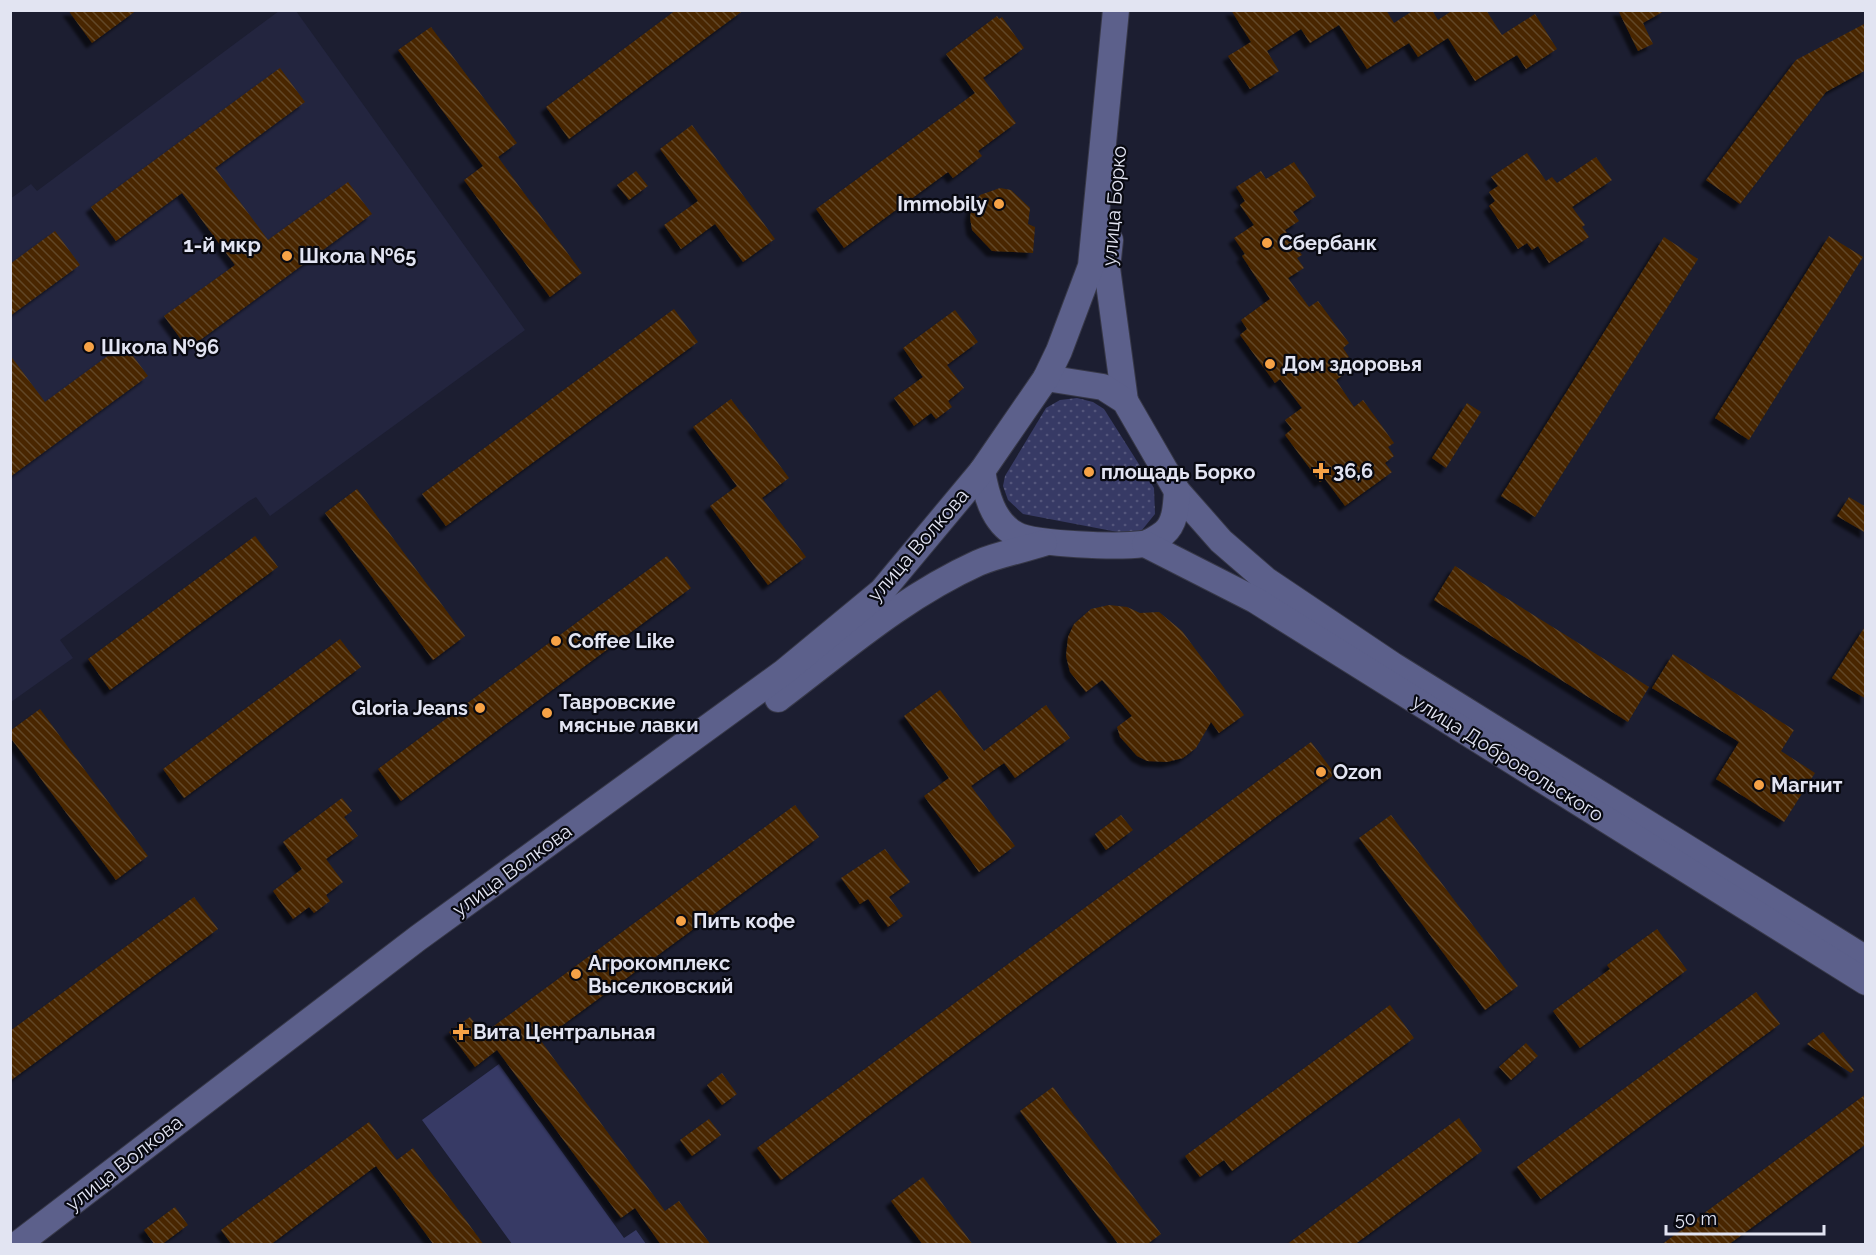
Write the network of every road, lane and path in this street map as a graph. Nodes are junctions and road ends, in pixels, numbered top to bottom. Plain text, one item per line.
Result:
1 (1116, 10) edge
2 (1131, 10) edge
3 (1046, 378) junction
4 (1125, 400) junction
5 (982, 471) junction
6 (1178, 491) junction
7 (1044, 543) junction
8 (1145, 543) junction
9 (1866, 959) edge
10 (1866, 982) edge
11 (18, 1245) edge
12 (46, 1245) edge

1 - 3 main road, улица Борко
2 - 4 main road, улица Борко
3 - 4 main road
3 - 5 main road
4 - 6 main road
5 - 7 main road
5 - 11 main road, улица Волкова
6 - 8 main road
6 - 9 main road, улица Добровольского
7 - 8 main road
7 - 12 main road, улица Волкова
8 - 10 main road, улица Добровольского

